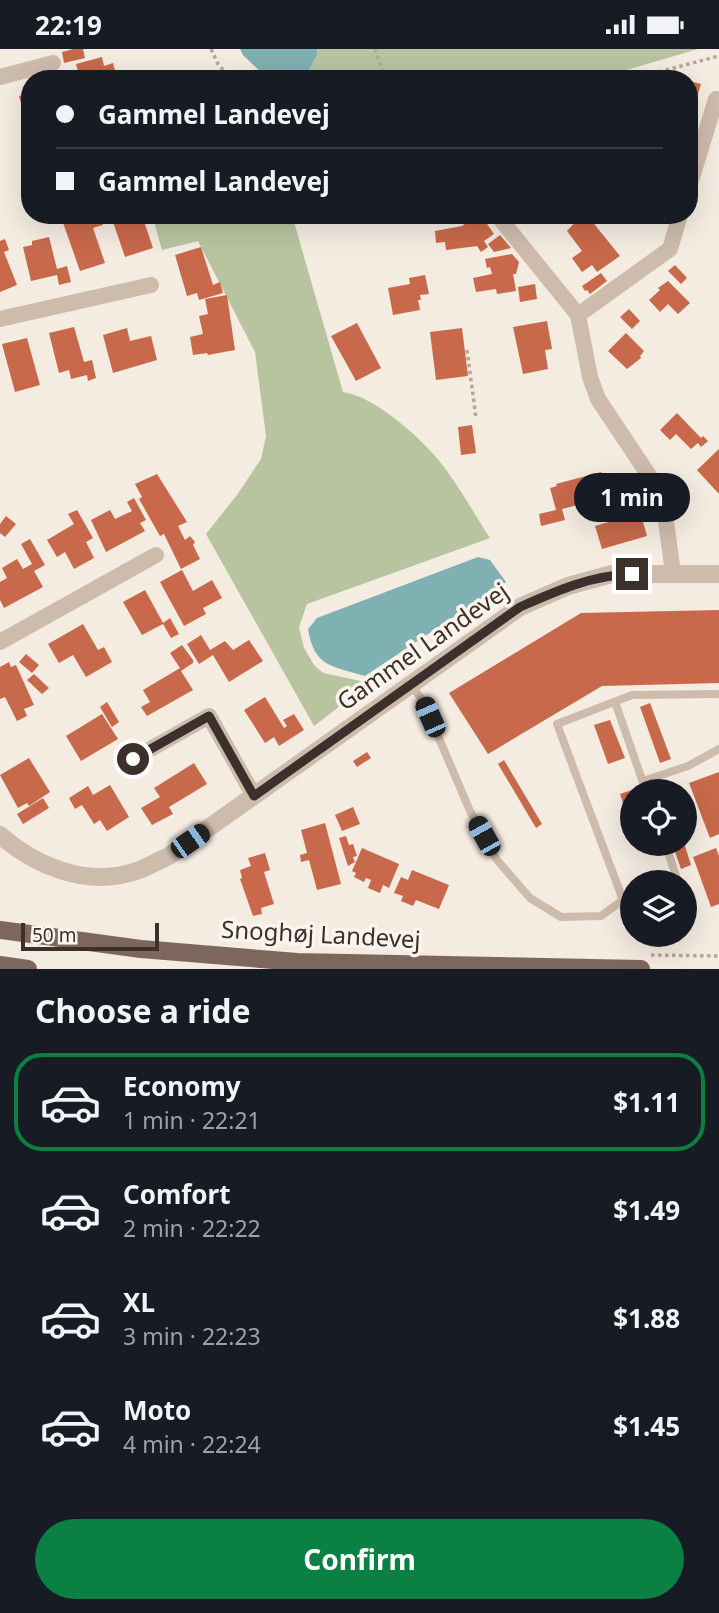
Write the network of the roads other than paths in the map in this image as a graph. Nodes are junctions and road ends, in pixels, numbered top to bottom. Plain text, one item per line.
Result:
1 (53, 63) dead end
2 (26, 70) edge
3 (21, 71) edge
4 (0, 77) edge
5 (716, 99) dead end
6 (698, 158) edge
7 (504, 224) edge
8 (677, 224) edge
9 (151, 285) dead end
10 (578, 315) junction
11 (0, 319) edge
12 (156, 555) dead end
13 (673, 573) junction
14 (719, 574) edge
15 (0, 642) edge
16 (411, 684) junction
17 (719, 694) edge
18 (615, 702) junction
19 (719, 749) edge
20 (133, 759) dead end
21 (642, 779) edge
22 (649, 779) edge
23 (254, 796) junction
24 (0, 835) edge
25 (620, 879) edge
26 (620, 904) edge
27 (0, 930) edge
28 (0, 965) edge
29 (28, 969) edge
30 (641, 969) edge

1 - 2 street
3 - 4 street
5 - 6 street
7 - 10 street
8 - 10 street
9 - 11 street
10 - 13 street
12 - 15 street
13 - 14 street, Gammel Landevej
13 - 16 street, Gammel Landevej
16 - 23 street, Gammel Landevej
16 - 26 lane
17 - 18 lane
18 - 21 lane
18 - 25 lane
19 - 22 lane
20 - 23 street
23 - 24 street, Gammel Landevej
27 - 30 main road, Snoghøj Landevej
28 - 29 main road

